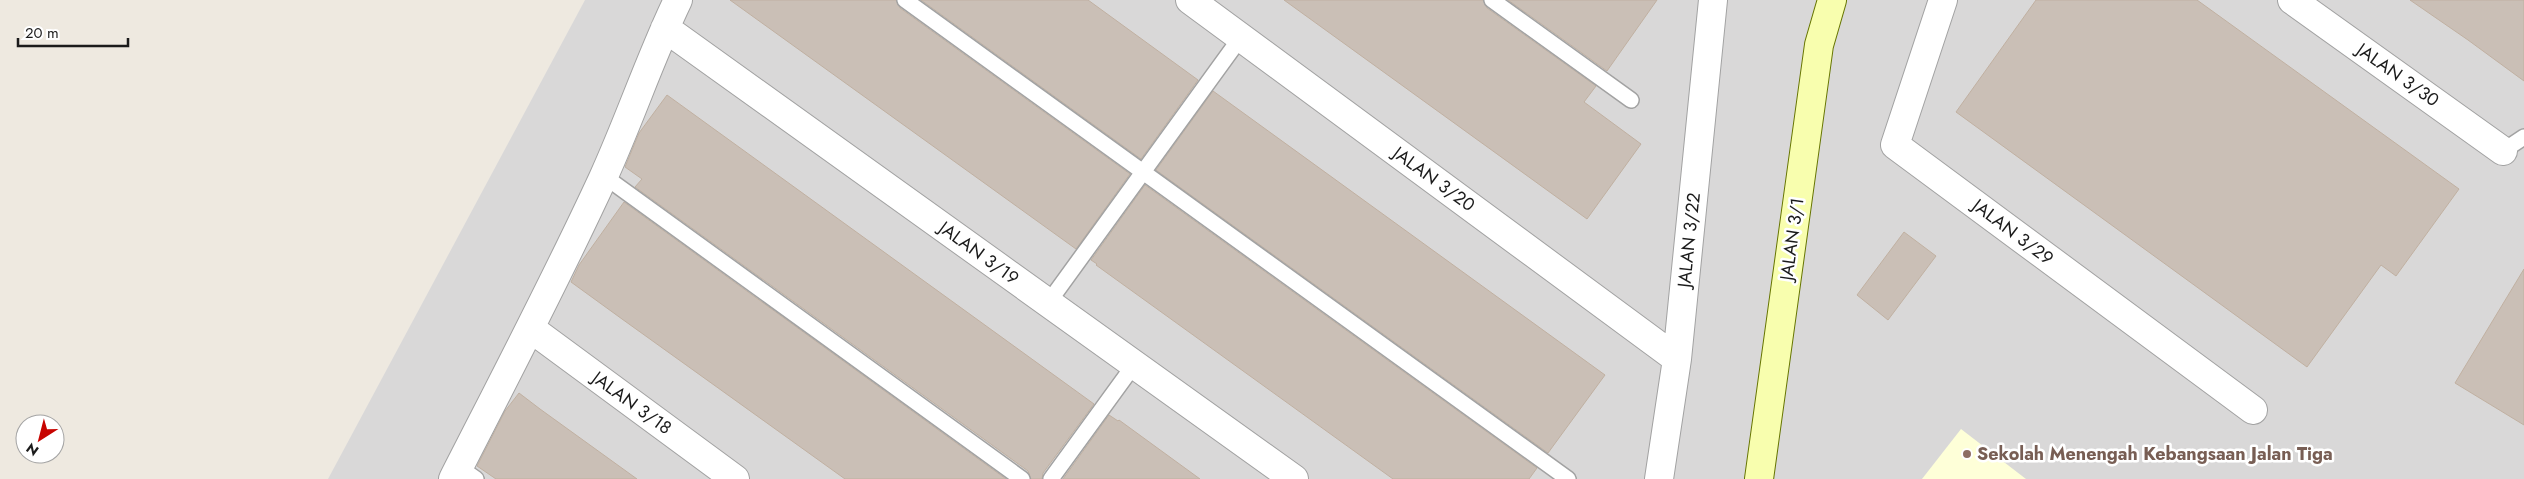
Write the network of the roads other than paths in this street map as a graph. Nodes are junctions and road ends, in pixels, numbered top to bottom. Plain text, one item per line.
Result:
1 (678, 0) edge
2 (905, 0) edge
3 (1190, 0) edge
4 (1492, 0) edge
5 (1713, 0) edge
6 (1832, 0) edge
7 (1943, 0) edge
8 (2292, 0) edge
9 (665, 28) junction
10 (1241, 37) junction
11 (1631, 100) dead end
12 (2514, 144) edge
13 (1143, 172) junction
14 (604, 176) junction
15 (1048, 303) junction
16 (530, 328) junction
17 (1677, 359) junction
18 (1134, 364) junction
19 (2253, 410) dead end
20 (463, 475) edge
21 (735, 479) edge
22 (1022, 479) edge
23 (1051, 479) edge
24 (1294, 479) edge
25 (1568, 479) edge
26 (1660, 479) edge
27 (1759, 479) edge

1 - 9 street
2 - 13 lane
3 - 10 street, JALAN 3/20
4 - 11 lane
5 - 17 street, JALAN 3/22
6 - 27 street, JALAN 3/1
7 - 19 street, JALAN 3/29
8 - 12 street, JALAN 3/30
9 - 14 street
9 - 15 street, JALAN 3/19
10 - 13 lane
10 - 17 street, JALAN 3/20
13 - 15 lane
13 - 25 lane
14 - 16 street
14 - 22 lane
15 - 18 street, JALAN 3/19
16 - 20 street
16 - 21 street, JALAN 3/18
17 - 26 street, JALAN 3/22
18 - 23 lane
18 - 24 street, JALAN 3/19

